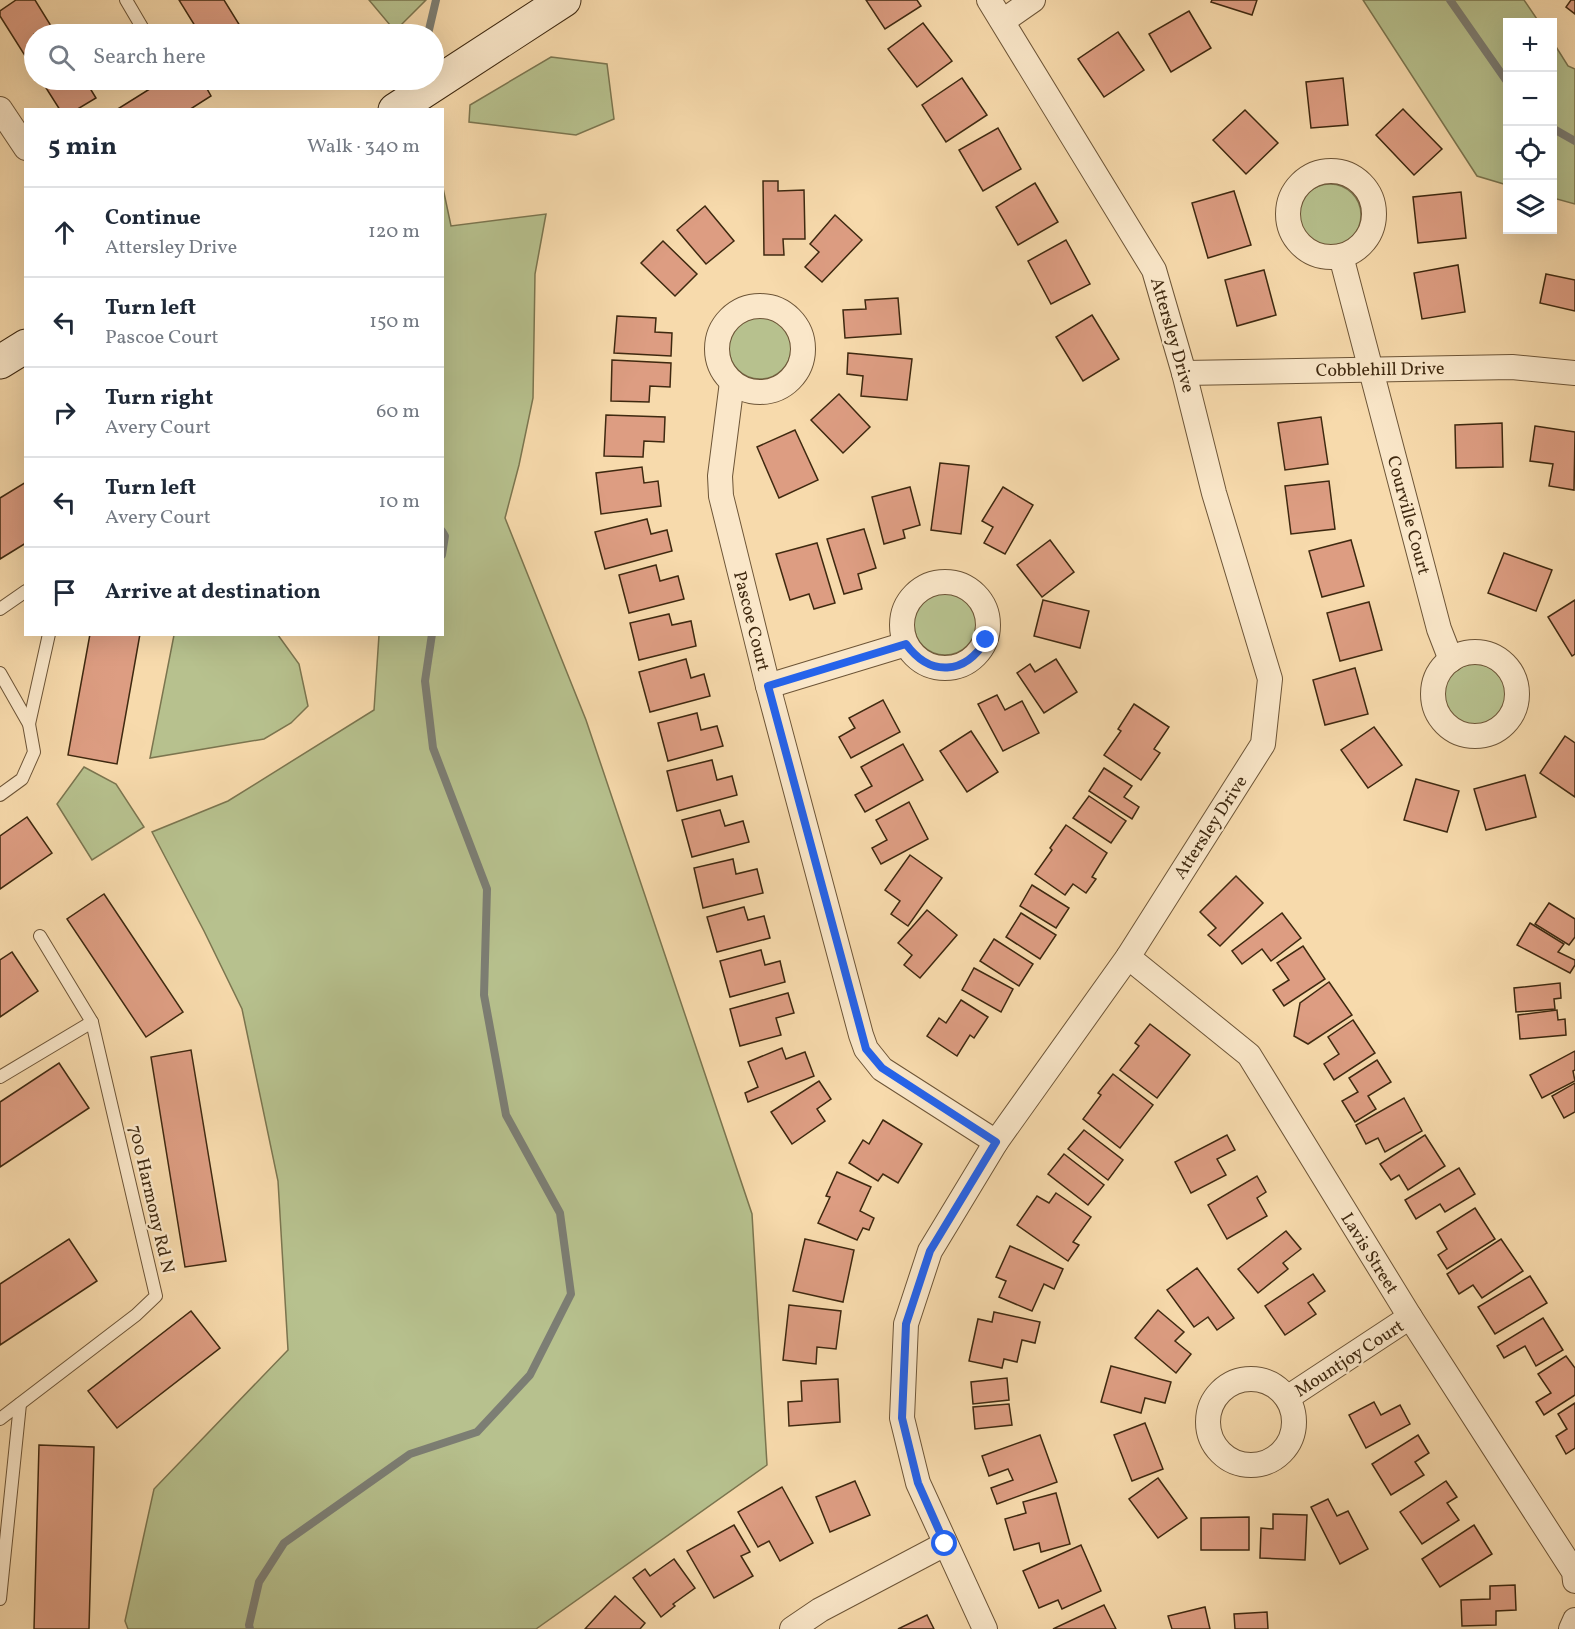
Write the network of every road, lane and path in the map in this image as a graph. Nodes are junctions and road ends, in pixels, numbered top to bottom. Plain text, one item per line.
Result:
1 (126, 0) edge
2 (564, 0) edge
3 (989, 0) edge
4 (1034, 0) edge
5 (1002, 21) junction
6 (140, 24) edge
7 (444, 78) edge
8 (425, 90) edge
9 (397, 108) edge
10 (0, 109) edge
11 (24, 145) edge
12 (1341, 256) dead end
13 (24, 347) edge
14 (0, 362) edge
15 (1371, 369) junction
16 (1184, 373) junction
17 (1575, 373) edge
18 (732, 382) dead end
19 (24, 592) edge
20 (0, 609) edge
21 (49, 636) edge
22 (906, 644) dead end
23 (1451, 660) dead end
24 (0, 673) edge
25 (768, 686) junction
26 (29, 724) junction
27 (0, 795) edge
28 (40, 936) dead end
29 (1128, 957) junction
30 (92, 1022) junction
31 (0, 1077) edge
32 (996, 1142) junction
33 (1410, 1317) junction
34 (1287, 1398) dead end
35 (20, 1404) junction
36 (0, 1419) edge
37 (945, 1544) junction
38 (1575, 1581) edge
39 (0, 1599) edge
40 (1575, 1620) edge
41 (792, 1629) edge
42 (985, 1629) edge
43 (1571, 1629) edge

1 - 6 lane
2 - 7 main road
3 - 5 street, Attersley Drive
4 - 5 street
5 - 16 street, Attersley Drive
8 - 9 main road
10 - 11 street
12 - 15 street, Courville Court
13 - 14 main road
15 - 16 street, Cobblehill Drive
15 - 17 street, Cobblehill Drive
15 - 23 street, Courville Court
16 - 29 street, Attersley Drive
18 - 25 street, Pascoe Court
19 - 20 lane
21 - 26 lane
22 - 25 street
24 - 26 lane
25 - 32 street, Pascoe Court
26 - 27 lane
28 - 30 lane, 700 Harmony Rd N
29 - 32 street, Attersley Drive
29 - 33 street, Lavis Street
30 - 31 lane
30 - 35 lane, 700 Harmony Rd N
32 - 37 street, Attersley Drive
33 - 34 street, Mountjoy Court
33 - 38 street, Lavis Street
35 - 36 lane, 700 Harmony Rd N
35 - 39 lane
37 - 41 street
37 - 42 street, Attersley Drive
40 - 43 street

